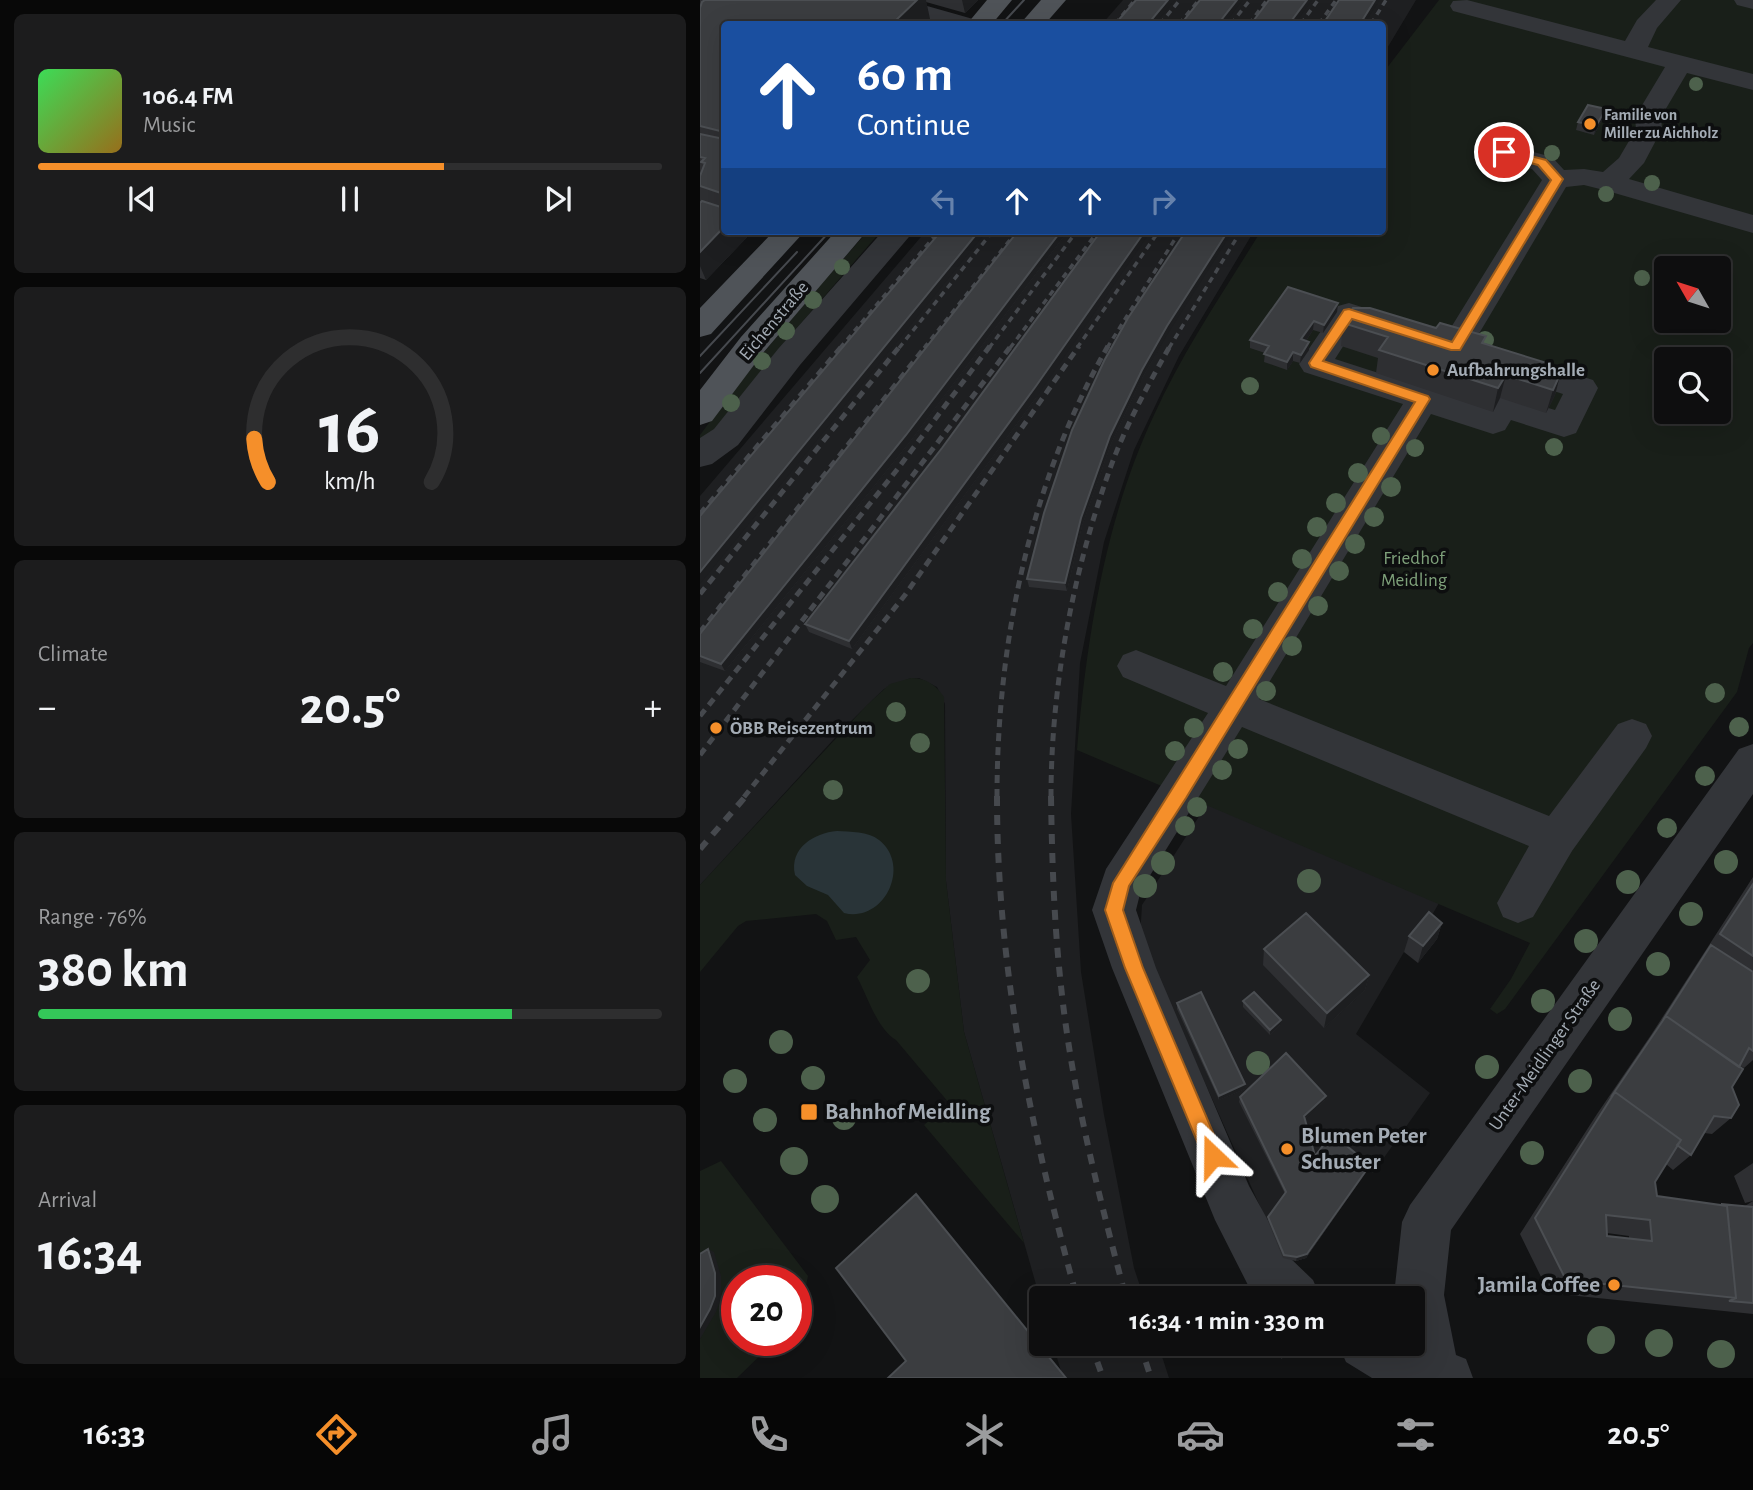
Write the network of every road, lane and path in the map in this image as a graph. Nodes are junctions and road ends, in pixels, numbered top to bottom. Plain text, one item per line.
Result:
1 (879, 0) edge
2 (1000, 0) edge
3 (1054, 0) edge
4 (1668, 0) edge
5 (1746, 0) edge
6 (1753, 2) edge
7 (1462, 6) dead end
8 (953, 21) edge
9 (982, 21) edge
10 (1035, 21) edge
11 (1633, 51) junction
12 (1680, 63) junction
13 (1753, 82) edge
14 (1488, 148) dead end
15 (1557, 179) junction
16 (1609, 182) junction
17 (1753, 224) edge
18 (786, 235) edge
19 (848, 235) edge
20 (896, 235) edge
21 (700, 327) edge
22 (1455, 347) junction
23 (1423, 399) junction
24 (700, 413) edge
25 (700, 455) edge
26 (1136, 666) dead end
27 (1233, 706) junction
28 (1632, 736) dead end
29 (1753, 761) edge
30 (1557, 838) junction
31 (1518, 903) dead end
32 (1283, 1286) edge
33 (1384, 1356) edge
34 (1438, 1377) edge

1 - 8 street
2 - 9 main road
3 - 10 main road
4 - 11 street
5 - 6 street
7 - 11 street
11 - 12 street
12 - 13 street
12 - 16 street
14 - 15 street
15 - 16 street
15 - 22 street
16 - 17 street
18 - 21 main road
19 - 24 main road, Eichenstraße
20 - 25 street
22 - 23 street
22 - 23 street
23 - 27 street
26 - 27 street
27 - 30 street
27 - 32 street
28 - 30 street
29 - 34 street, Unter-Meidlinger Straße
30 - 31 street
33 - 34 street

